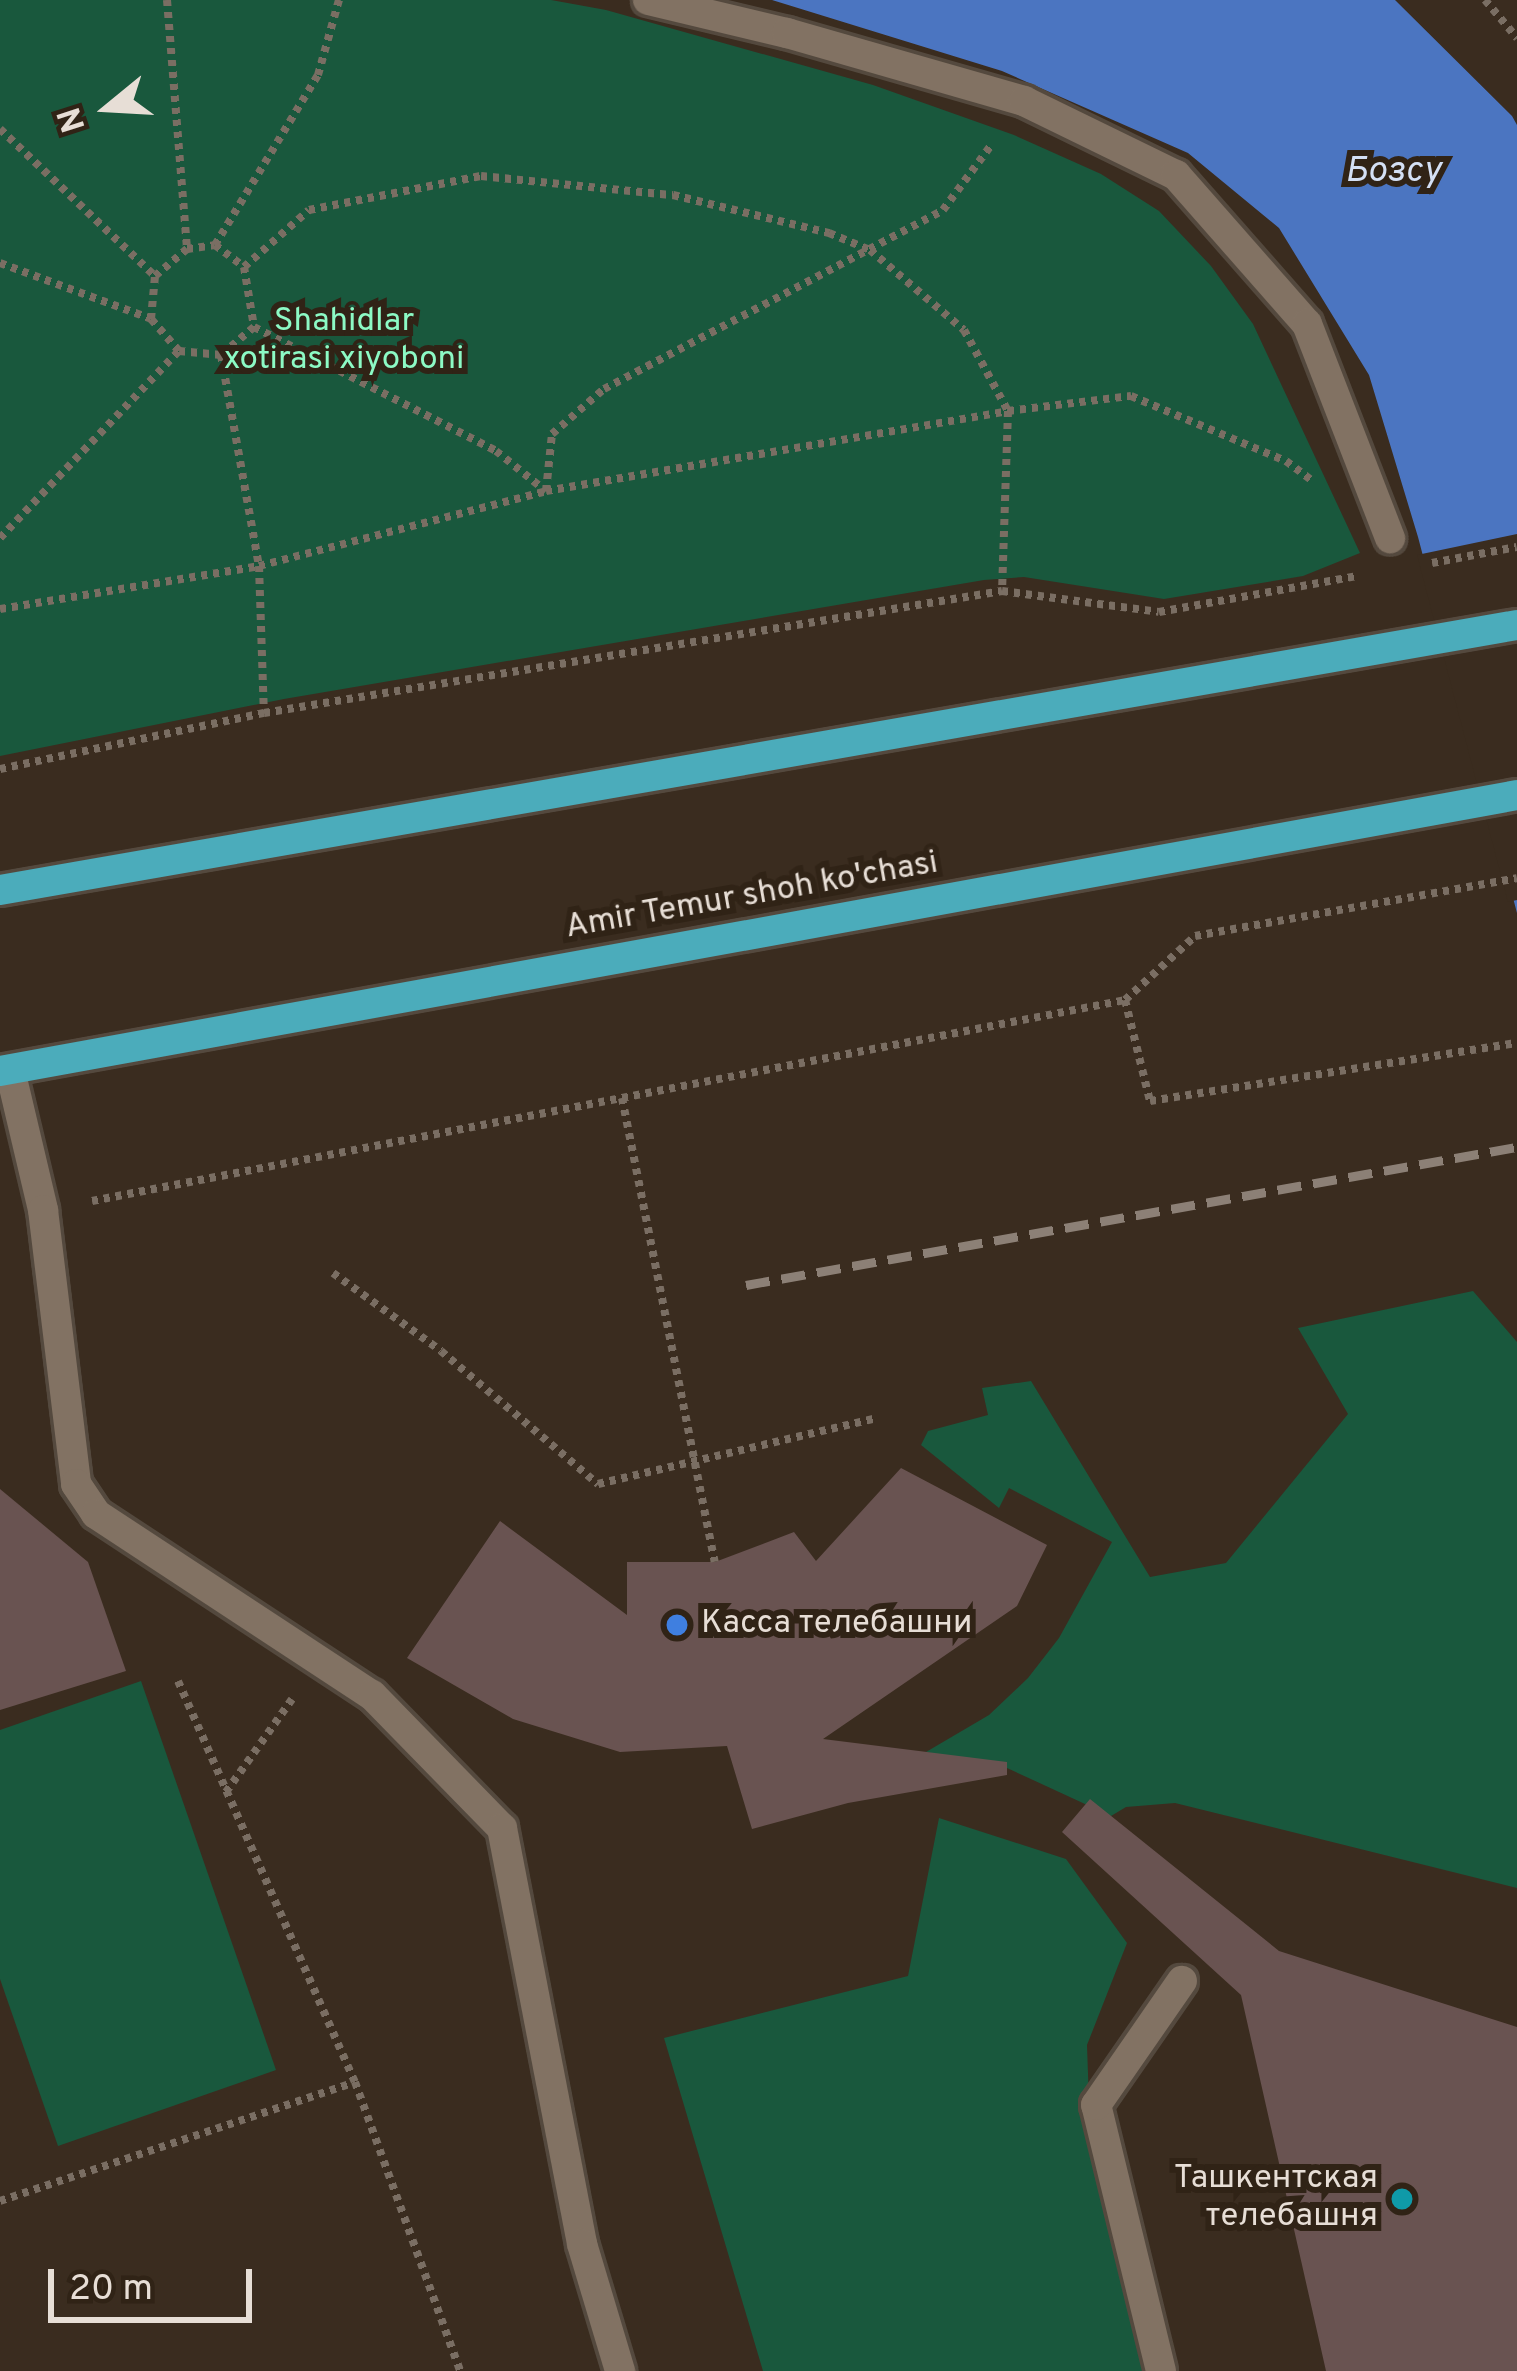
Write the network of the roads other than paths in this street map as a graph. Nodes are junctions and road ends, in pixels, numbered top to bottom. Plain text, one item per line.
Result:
1 (648, 0) edge
2 (1390, 538) dead end
3 (1517, 625) edge
4 (1517, 795) edge
5 (0, 890) edge
6 (5, 1071) edge
7 (1182, 1981) dead end
8 (620, 2371) edge
9 (1161, 2371) edge

1 - 2 street
3 - 5 main road
4 - 6 main road, Amir Temur shoh ko'chasi
6 - 8 street
7 - 9 street

